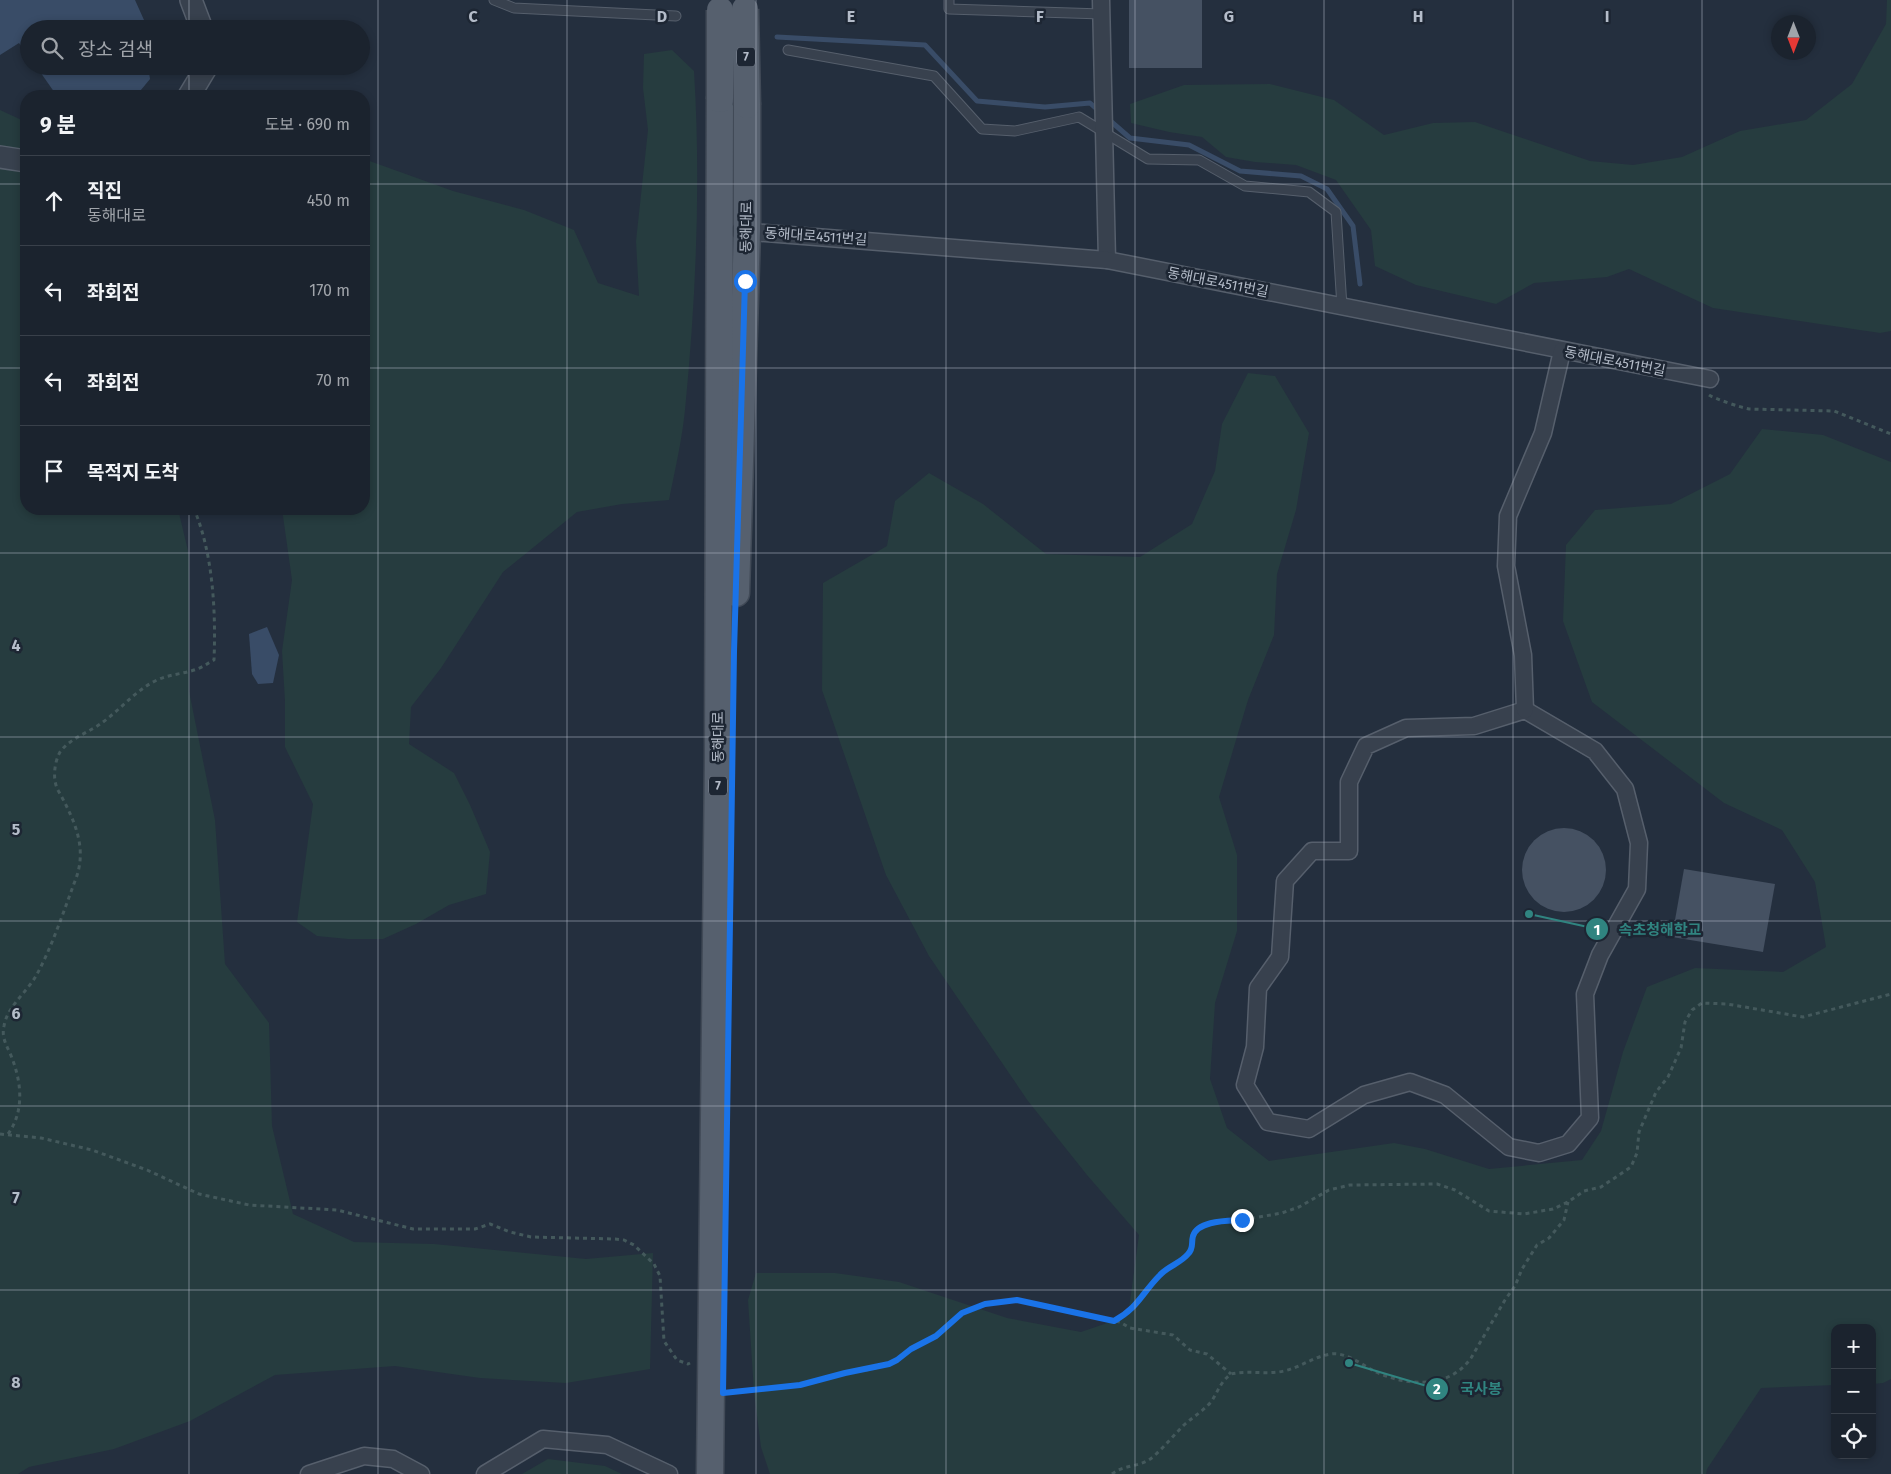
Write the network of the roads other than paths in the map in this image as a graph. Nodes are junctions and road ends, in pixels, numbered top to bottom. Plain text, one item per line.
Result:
1 (191, 0) edge
2 (494, 0) edge
3 (948, 0) edge
4 (733, 5) edge
5 (1102, 7) edge
6 (676, 16) dead end
7 (199, 20) edge
8 (788, 50) dead end
9 (202, 75) edge
10 (193, 90) edge
11 (1104, 132) junction
12 (0, 157) edge
13 (20, 161) edge
14 (719, 230) junction
15 (747, 231) junction
16 (1107, 260) junction
17 (1342, 307) junction
18 (1562, 351) junction
19 (1710, 379) dead end
20 (1525, 710) junction
21 (309, 1474) edge
22 (421, 1474) edge
23 (485, 1474) edge
24 (669, 1474) edge
25 (710, 1474) edge
26 (721, 1474) edge

1 - 7 street
2 - 6 lane
3 - 5 lane
4 - 14 main road, 동해대로 / 7, bridge
4 - 15 main road, 동해대로 / 7, bridge
5 - 11 street
8 - 11 lane
9 - 10 street
11 - 16 street
11 - 17 lane
12 - 13 street
14 - 15 street, 동해대로4511번길
14 - 25 main road, 동해대로 / 7
15 - 16 street, 동해대로4511번길
15 - 26 main road, 동해대로 / 7
16 - 17 street, 동해대로4511번길
17 - 18 street, 동해대로4511번길
18 - 19 street, 동해대로4511번길
18 - 20 street
20 - 20 street
21 - 22 street
23 - 24 street

